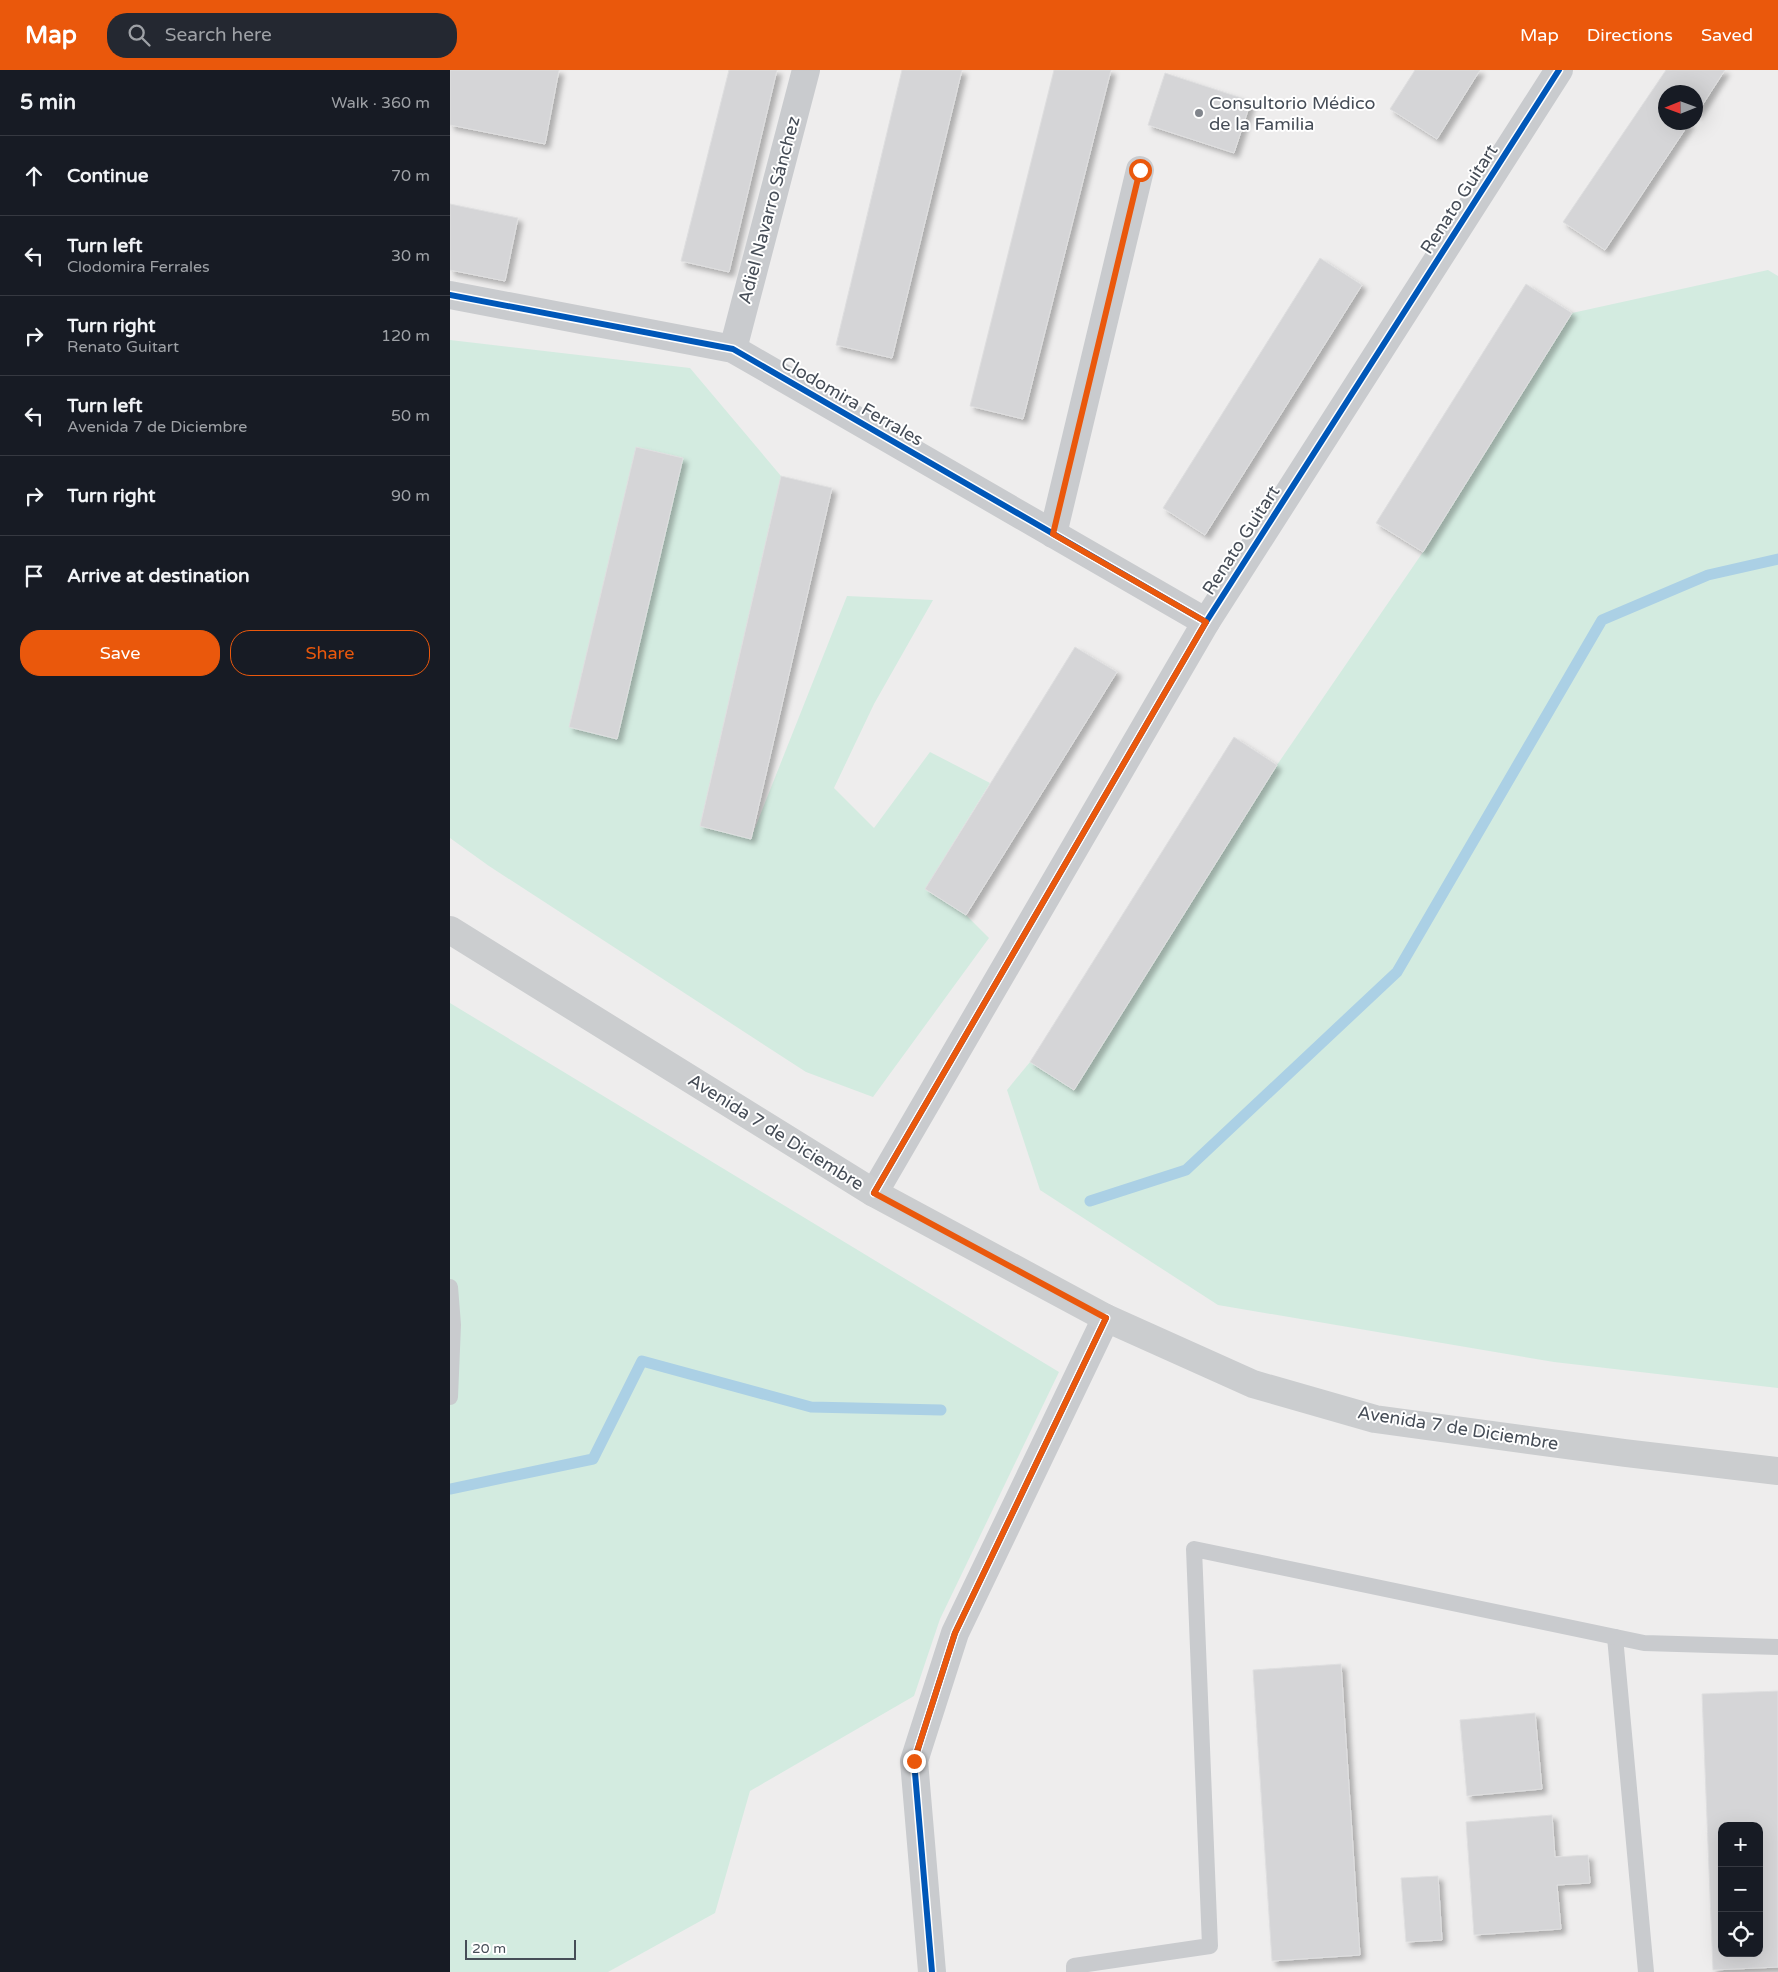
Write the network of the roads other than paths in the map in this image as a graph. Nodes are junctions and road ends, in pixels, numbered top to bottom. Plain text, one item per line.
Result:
1 (806, 70) edge
2 (1559, 70) edge
3 (1140, 170) dead end
4 (450, 295) edge
5 (733, 349) junction
6 (1053, 534) junction
7 (1206, 622) junction
8 (450, 930) edge
9 (874, 1193) junction
10 (450, 1287) edge
11 (1106, 1318) junction
12 (450, 1397) edge
13 (1778, 1470) edge
14 (1615, 1636) junction
15 (1778, 1647) edge
16 (932, 1972) edge
17 (1074, 1972) edge
18 (1646, 1972) edge

1 - 5 street, Adiel Navarro Sánchez
2 - 7 street, Renato Guitart
3 - 6 street
4 - 5 street, Clodomira Ferrales
5 - 6 street, Clodomira Ferrales
6 - 7 street, Clodomira Ferrales
7 - 9 street, Renato Guitart
8 - 9 main road, Avenida 7 de Diciembre
9 - 11 main road, Avenida 7 de Diciembre
10 - 12 lane
11 - 13 main road, Avenida 7 de Diciembre
11 - 16 street
14 - 15 lane
14 - 17 lane
14 - 18 lane

